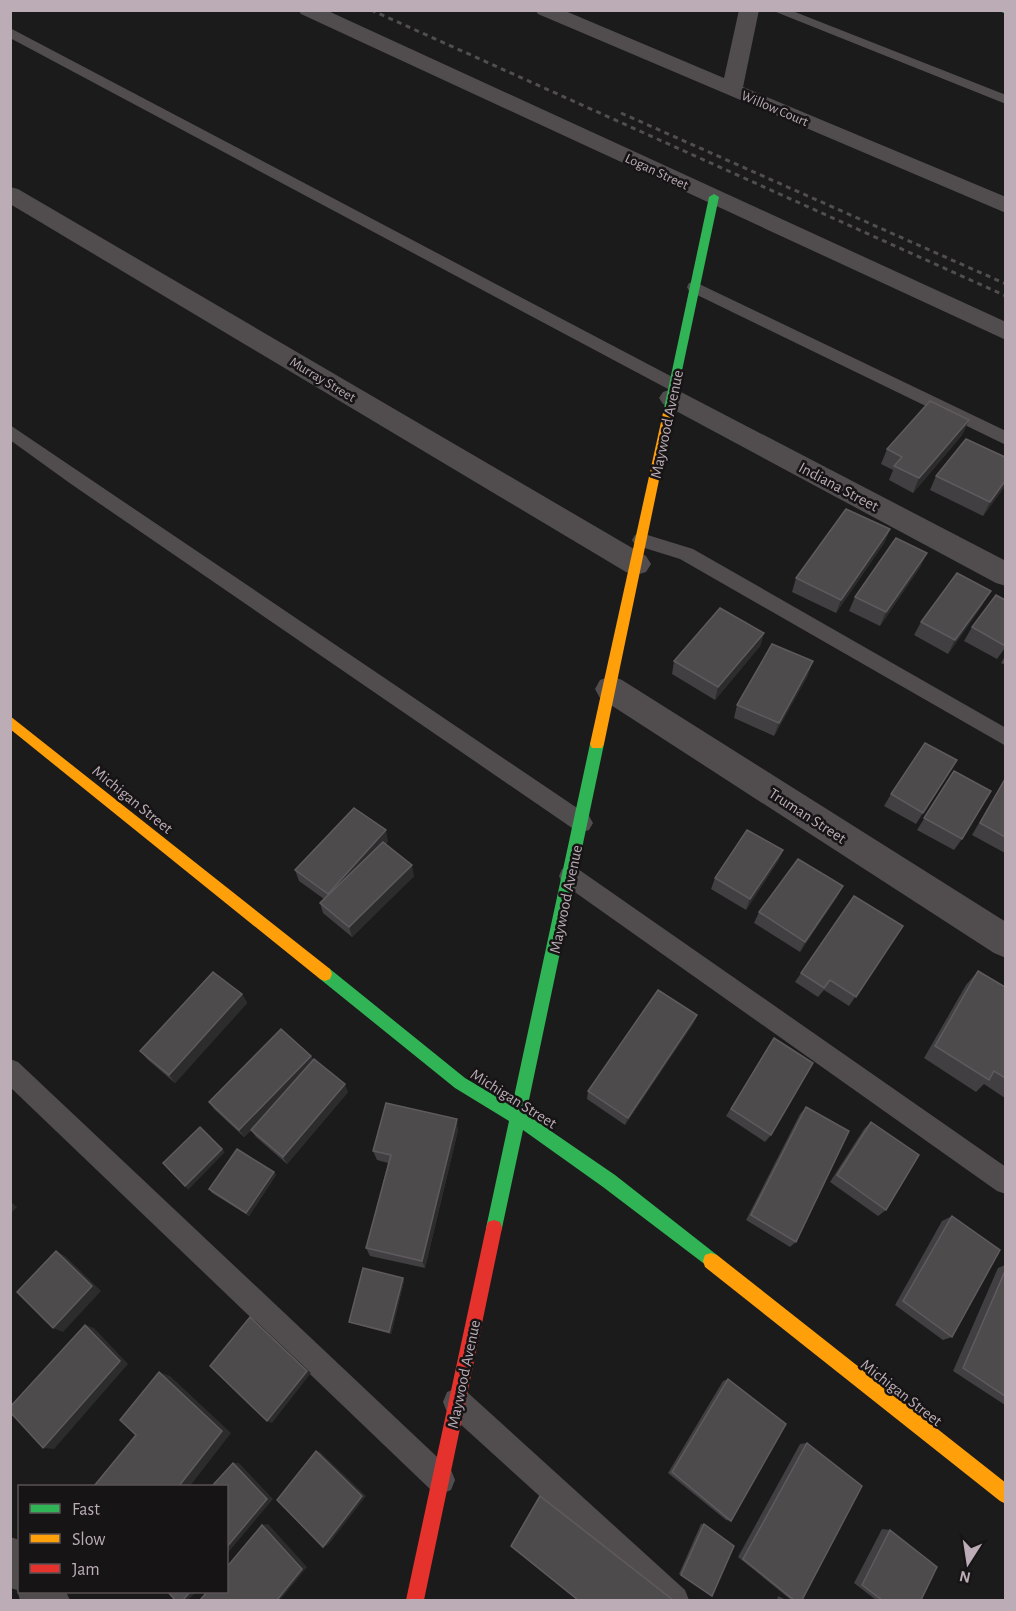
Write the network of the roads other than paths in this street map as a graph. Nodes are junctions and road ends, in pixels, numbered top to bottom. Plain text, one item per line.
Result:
1 (308, 10) edge
2 (545, 10) edge
3 (749, 10) edge
4 (777, 10) edge
5 (1000, 10) edge
6 (1005, 12) edge
7 (10, 32) edge
8 (732, 90) junction
9 (1005, 100) edge
10 (10, 194) edge
11 (714, 197) junction
12 (1005, 206) edge
13 (695, 287) junction
14 (1005, 332) edge
15 (673, 391) junction
16 (10, 431) edge
17 (1005, 439) edge
18 (639, 552) junction
19 (1005, 575) edge
20 (611, 689) junction
21 (10, 721) edge
22 (1005, 738) edge
23 (582, 823) junction
24 (570, 876) junction
25 (1005, 942) edge
26 (10, 1070) edge
27 (518, 1118) junction
28 (1005, 1182) edge
29 (457, 1402) junction
30 (441, 1480) junction
31 (1005, 1495) edge
32 (415, 1600) edge
33 (675, 1600) edge

1 - 11 street, Logan Street
2 - 8 street, Willow Court
3 - 8 street
4 - 9 lane
5 - 6 street
7 - 15 lane
8 - 12 street, Willow Court
10 - 18 street, Murray Street
11 - 13 street, Maywood Avenue
11 - 14 street, Logan Street
13 - 15 street, Maywood Avenue
13 - 17 lane
15 - 18 street, Maywood Avenue
15 - 19 street, Indiana Street
16 - 23 lane
18 - 20 street, Maywood Avenue
18 - 22 lane
20 - 23 street, Maywood Avenue
20 - 25 street, Truman Street
21 - 27 street, Michigan Street
23 - 24 street, Maywood Avenue
24 - 27 street, Maywood Avenue
24 - 28 lane
26 - 30 lane
27 - 29 street, Maywood Avenue
27 - 31 street, Michigan Street
29 - 30 street, Maywood Avenue
29 - 33 lane
30 - 32 street, Maywood Avenue

